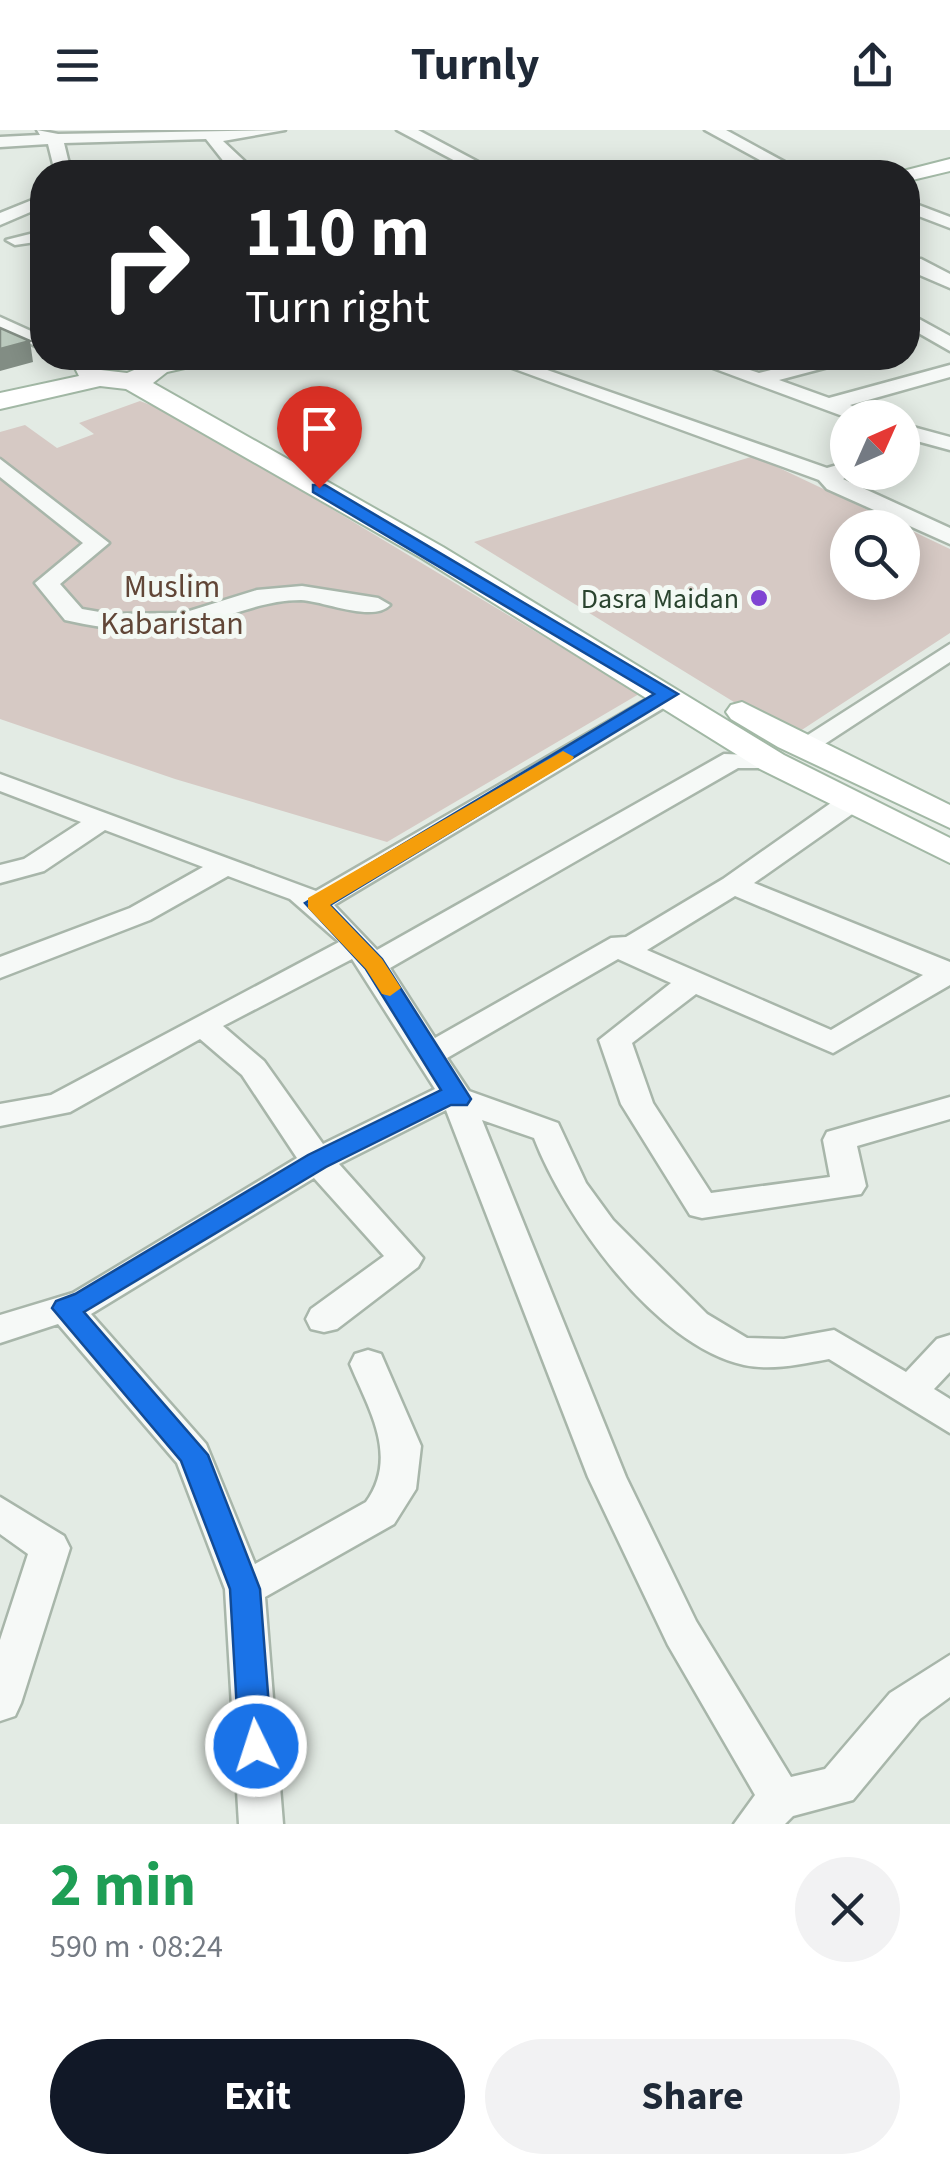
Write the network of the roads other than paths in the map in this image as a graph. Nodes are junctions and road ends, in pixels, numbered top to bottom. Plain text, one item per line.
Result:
1 (277, 130) edge
2 (405, 130) edge
3 (713, 130) edge
4 (50, 135) edge
5 (212, 135) junction
6 (0, 142) edge
7 (59, 160) edge
8 (232, 160) edge
9 (464, 160) edge
10 (771, 160) edge
11 (950, 165) edge
12 (920, 172) edge
13 (30, 206) edge
14 (920, 211) edge
15 (0, 220) edge
16 (950, 223) edge
17 (30, 238) edge
18 (15, 240) dead end
19 (950, 254) edge
20 (920, 262) edge
21 (920, 268) edge
22 (950, 282) edge
23 (0, 310) edge
24 (30, 320) edge
25 (0, 324) edge
26 (920, 327) edge
27 (930, 333) junction
28 (920, 336) edge
29 (30, 338) edge
30 (950, 345) edge
31 (77, 370) edge
32 (152, 370) edge
33 (531, 370) edge
34 (731, 370) edge
35 (796, 370) edge
36 (950, 371) edge
37 (760, 380) junction
38 (0, 397) edge
39 (845, 400) edge
40 (830, 404) edge
41 (920, 436) edge
42 (948, 445) edge
43 (920, 449) edge
44 (0, 466) edge
45 (830, 470) edge
46 (848, 490) edge
47 (393, 518) junction
48 (950, 537) edge
49 (378, 605) dead end
50 (950, 651) edge
51 (668, 694) junction
52 (802, 747) junction
53 (772, 762) junction
54 (0, 782) edge
55 (848, 804) junction
56 (950, 818) edge
57 (102, 822) junction
58 (950, 852) edge
59 (226, 866) junction
60 (0, 874) edge
61 (733, 885) junction
62 (316, 903) junction
63 (624, 951) junction
64 (365, 955) junction
65 (0, 968) edge
66 (947, 972) edge
67 (694, 982) junction
68 (202, 1024) junction
69 (430, 1054) junction
70 (458, 1099) junction
71 (950, 1108) edge
72 (0, 1115) edge
73 (317, 1161) junction
74 (65, 1308) junction
75 (324, 1320) dead end
76 (0, 1329) edge
77 (950, 1349) edge
78 (368, 1364) dead end
79 (909, 1392) junction
80 (950, 1418) edge
81 (0, 1513) edge
82 (245, 1589) junction
83 (950, 1673) edge
84 (0, 1703) edge
85 (769, 1812) edge
86 (261, 1824) edge

1 - 5 street
2 - 9 street
3 - 10 street
4 - 5 street
4 - 6 street
4 - 7 street
5 - 8 street
11 - 12 main road
13 - 15 street
14 - 16 street
17 - 18 street
19 - 20 street
21 - 22 street
23 - 24 street
25 - 29 street
26 - 27 street
27 - 28 street
27 - 30 street
31 - 38 main road
32 - 47 main road
33 - 45 street
34 - 37 street
35 - 37 street
36 - 39 street
37 - 40 street
41 - 42 street
42 - 43 street
44 - 49 street
46 - 48 street
47 - 51 main road
47 - 52 main road
50 - 52 street
51 - 53 main road
51 - 62 street
52 - 53 main road
52 - 56 main road
53 - 55 main road
53 - 64 street
54 - 57 street
55 - 58 main road
55 - 61 street
57 - 59 street
57 - 60 street
59 - 62 street
59 - 65 street
61 - 63 street
61 - 66 street
62 - 64 street
63 - 67 street
63 - 69 street
64 - 68 street
64 - 69 street
66 - 67 street
67 - 71 street
68 - 72 street
68 - 73 street
69 - 70 street
70 - 73 street
70 - 79 street
70 - 85 street
73 - 74 street
73 - 75 street
74 - 76 street
74 - 82 street
77 - 79 street
78 - 82 street
79 - 80 street
81 - 84 street
82 - 86 street
83 - 85 street

